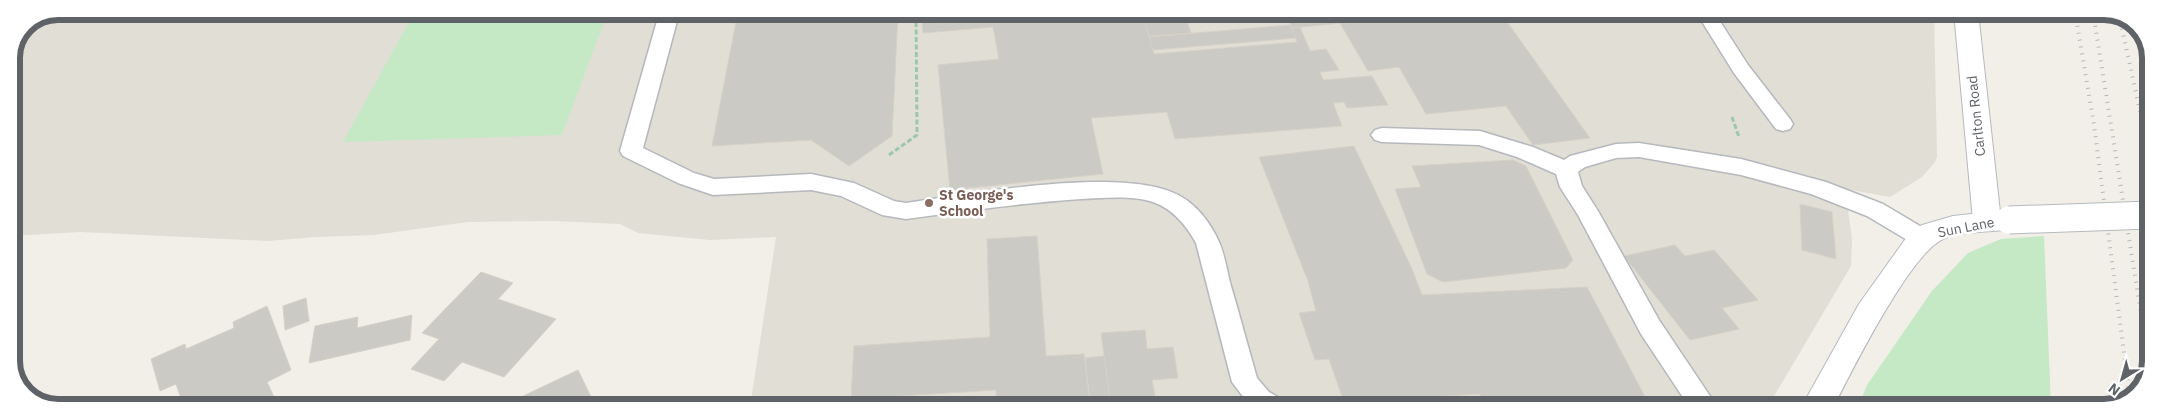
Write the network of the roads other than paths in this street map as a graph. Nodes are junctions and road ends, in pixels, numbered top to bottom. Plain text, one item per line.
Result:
1 (1710, 20) edge
2 (1967, 20) edge
3 (667, 21) dead end
4 (1783, 124) dead end
5 (1382, 135) dead end
6 (1566, 169) junction
7 (2142, 216) edge
8 (1998, 220) junction
9 (1922, 238) junction
10 (1259, 399) edge
11 (1699, 399) edge
12 (1822, 399) edge

1 - 4 lane
2 - 8 street, Carlton Road
3 - 10 lane
5 - 6 lane
6 - 9 lane
6 - 11 lane
7 - 8 street, Sun Lane, bridge
8 - 9 street, Sun Lane
9 - 12 street, Sun Lane

